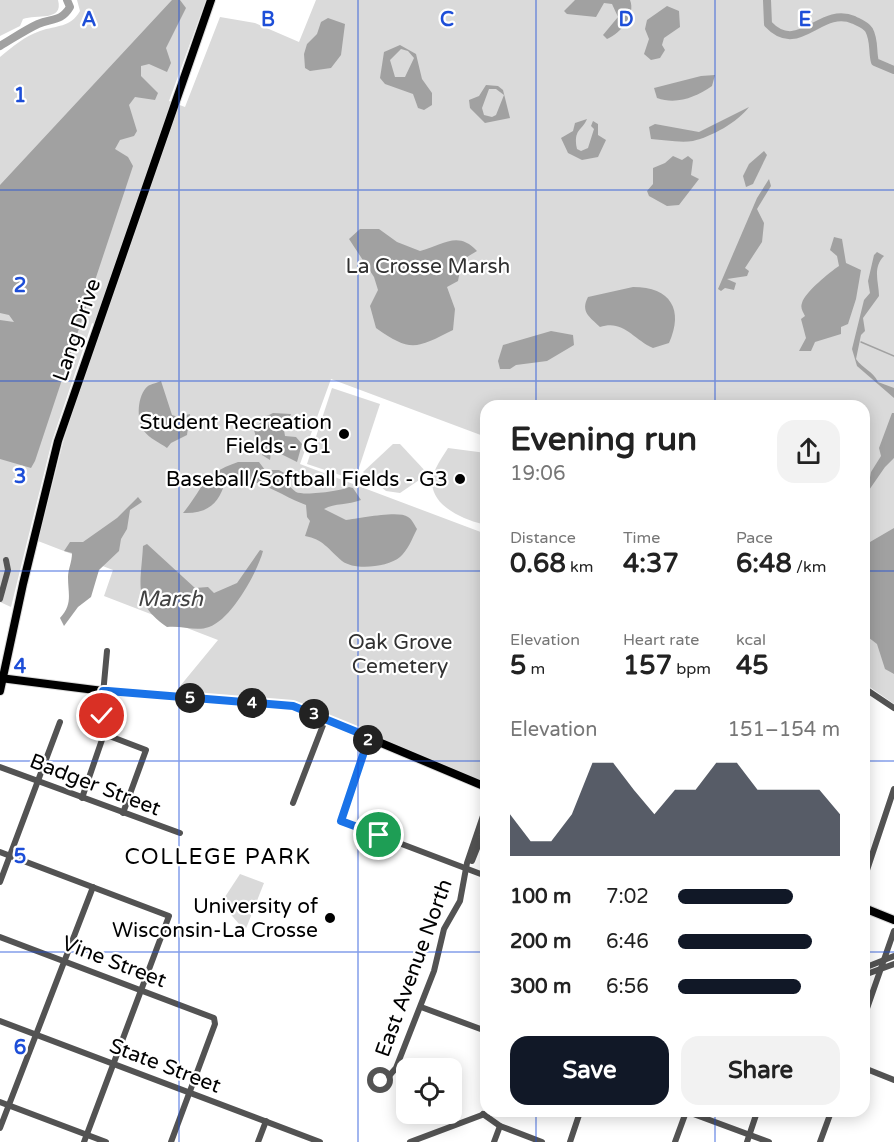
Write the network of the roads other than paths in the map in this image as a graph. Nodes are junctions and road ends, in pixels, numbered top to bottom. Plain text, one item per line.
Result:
1 (211, 0) edge
2 (6, 560) dead end
3 (0, 598) edge
4 (107, 651) dead end
5 (0, 679) edge
6 (103, 691) junction
7 (0, 692) edge
8 (870, 696) edge
9 (894, 708) edge
10 (326, 720) junction
11 (60, 722) dead end
12 (104, 734) junction
13 (369, 737) junction
14 (0, 767) edge
15 (36, 784) junction
16 (480, 784) edge
17 (894, 789) edge
18 (82, 798) junction
19 (293, 803) dead end
20 (123, 813) junction
21 (480, 827) edge
22 (180, 833) dead end
23 (480, 840) edge
24 (0, 852) edge
25 (10, 856) junction
26 (870, 861) edge
27 (467, 869) junction
28 (480, 874) edge
29 (0, 882) edge
30 (93, 887) junction
31 (870, 910) edge
32 (891, 918) edge
33 (894, 931) edge
34 (0, 937) edge
35 (894, 956) edge
36 (884, 960) junction
37 (65, 962) junction
38 (894, 964) edge
39 (870, 966) edge
40 (881, 969) junction
41 (870, 973) edge
42 (141, 990) junction
43 (870, 1000) edge
44 (421, 1006) junction
45 (0, 1021) edge
46 (480, 1029) edge
47 (36, 1035) junction
48 (113, 1064) junction
49 (870, 1070) edge
50 (389, 1076) dead end
51 (894, 1080) edge
52 (189, 1093) junction
53 (0, 1102) edge
54 (9, 1106) junction
55 (480, 1116) edge
56 (491, 1117) edge
57 (578, 1117) edge
58 (685, 1117) edge
59 (700, 1117) edge
60 (756, 1117) edge
61 (829, 1117) edge
62 (266, 1121) junction
63 (500, 1126) junction
64 (0, 1128) edge
65 (749, 1135) junction
66 (86, 1138) edge
67 (106, 1142) edge
68 (171, 1142) edge
69 (258, 1142) edge
70 (320, 1142) edge
71 (410, 1142) edge
72 (494, 1142) edge
73 (542, 1142) edge
74 (570, 1142) edge
75 (675, 1142) edge
76 (747, 1142) edge
77 (769, 1142) edge
78 (820, 1142) edge

1 - 5 main road, Lang Drive
2 - 3 street
4 - 6 street
5 - 6 main road
5 - 7 main road, Lang Drive
6 - 10 main road
6 - 12 street
8 - 9 street
10 - 13 main road
10 - 19 street
11 - 15 street
12 - 18 street
12 - 20 street
13 - 16 main road
13 - 27 street
14 - 15 street, Badger Street
15 - 18 street, Badger Street
15 - 25 street
17 - 26 street
18 - 20 street, Badger Street
20 - 22 street, Badger Street
21 - 27 street, East Avenue North
23 - 27 street, East Avenue North
24 - 25 street
25 - 29 street
25 - 30 street
27 - 28 street
27 - 44 street, East Avenue North
30 - 37 street
30 - 42 street
31 - 32 main road
33 - 36 street
34 - 37 street, Vine Street
35 - 36 street
36 - 39 street
36 - 40 street
37 - 42 street, Vine Street
37 - 47 street
38 - 40 street
40 - 41 street
40 - 43 street
42 - 48 street
42 - 52 street, Vine Street
44 - 46 street
44 - 50 street, East Avenue North
45 - 47 street, State Street
47 - 48 street, State Street
47 - 54 street
48 - 52 street, State Street
48 - 66 street
49 - 51 street
52 - 62 street, State Street
52 - 68 street
53 - 54 street
54 - 64 street
54 - 66 street
55 - 71 street
56 - 63 street
57 - 74 street
58 - 75 street
59 - 65 street
60 - 65 street
61 - 78 street
62 - 69 street
62 - 70 street, State Street
63 - 72 street
63 - 73 street
65 - 76 street
65 - 77 street
66 - 67 street

